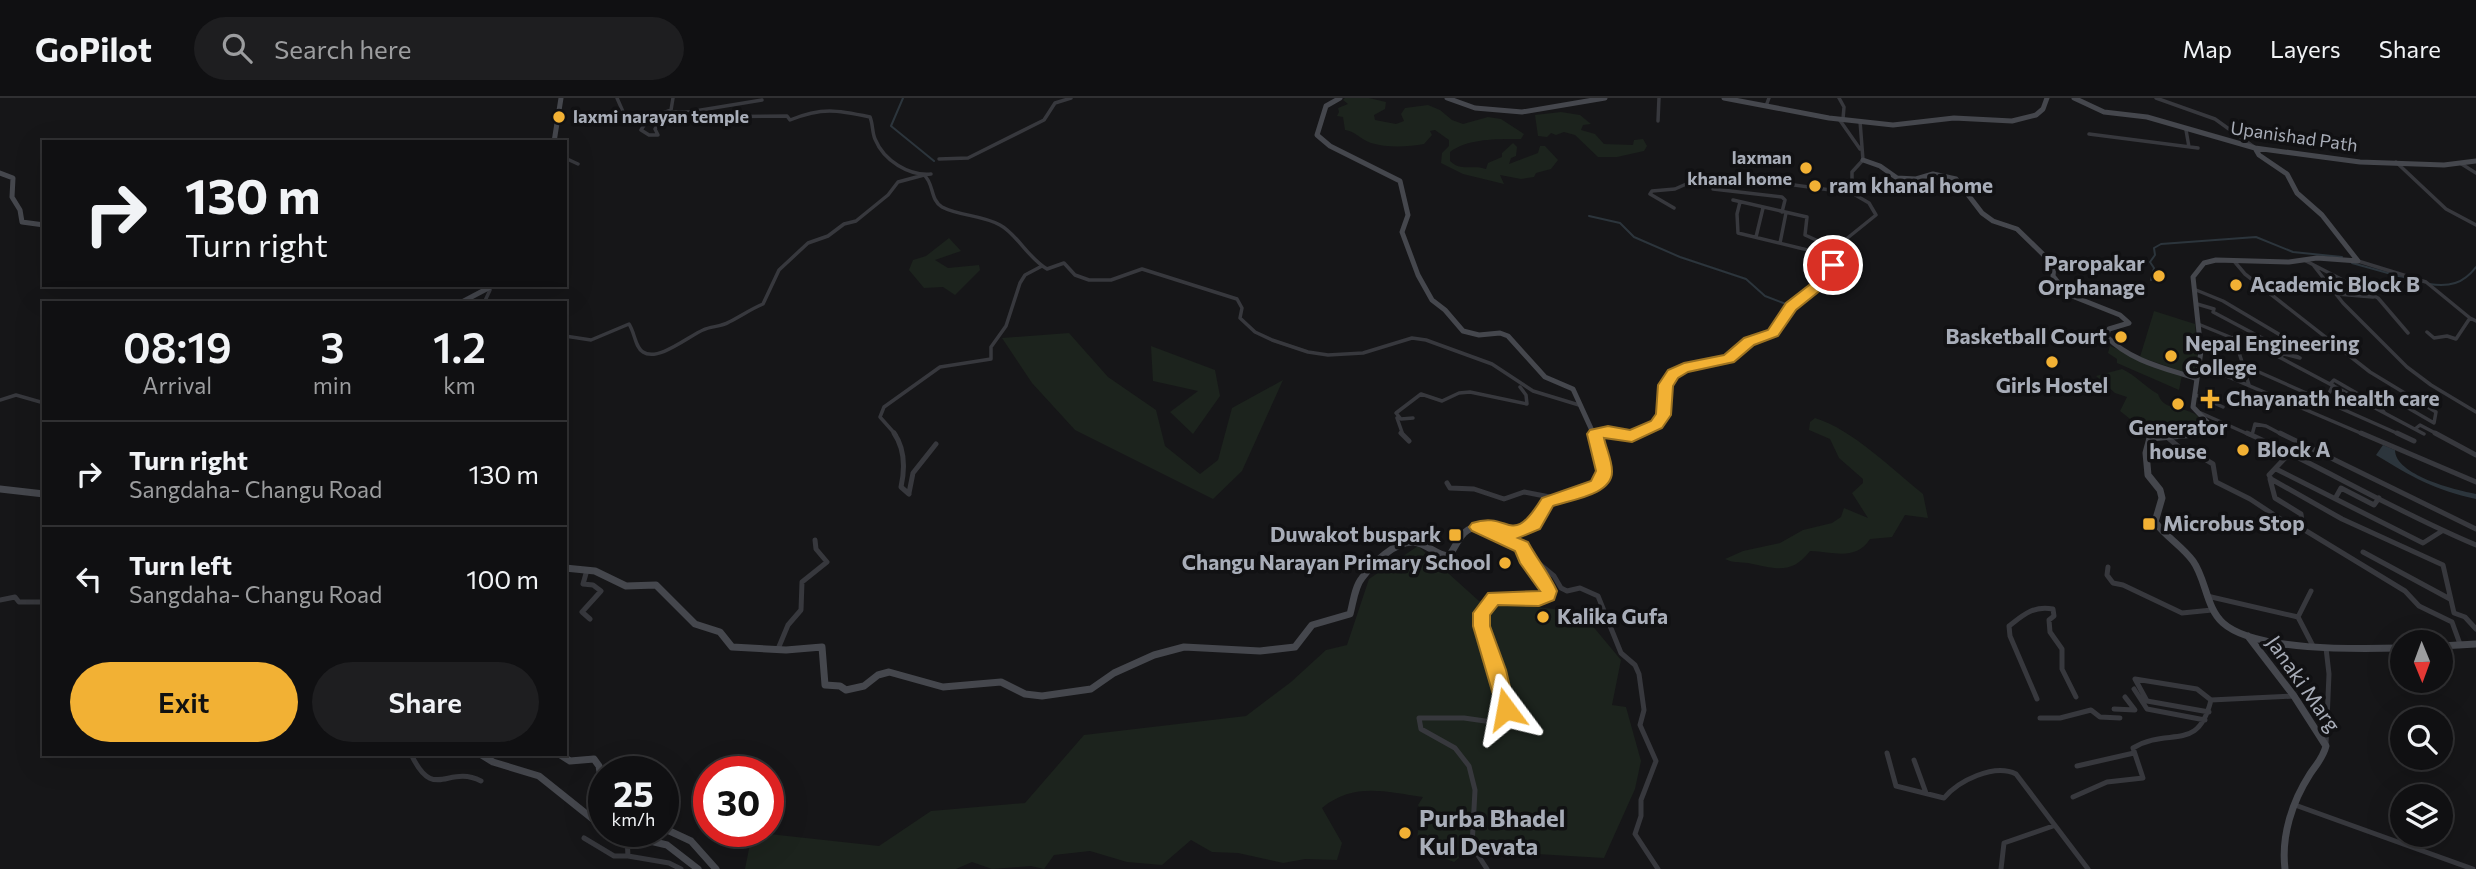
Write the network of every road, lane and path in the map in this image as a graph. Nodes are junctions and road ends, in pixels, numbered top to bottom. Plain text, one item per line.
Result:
1 (561, 98) edge
2 (617, 98) edge
3 (673, 98) edge
4 (1071, 98) edge
5 (1340, 98) edge
6 (1447, 98) edge
7 (1605, 98) edge
8 (1659, 98) edge
9 (1724, 98) edge
10 (1769, 98) edge
11 (1839, 98) edge
12 (2047, 98) edge
13 (2074, 98) edge
14 (2156, 98) edge
15 (762, 100) edge
16 (1766, 106) junction
17 (664, 112) junction
18 (648, 119) junction
19 (1841, 119) junction
20 (1658, 121) dead end
21 (1860, 121) junction
22 (2186, 130) junction
23 (2089, 134) dead end
24 (555, 140) edge
25 (2189, 148) junction
26 (2198, 148) dead end
27 (2255, 148) junction
28 (1862, 150) junction
29 (567, 159) edge
30 (939, 159) dead end
31 (1863, 160) junction
32 (2476, 161) edge
33 (2396, 162) junction
34 (2460, 163) junction
35 (578, 164) dead end
36 (0, 173) edge
37 (2476, 173) edge
38 (931, 174) dead end
39 (924, 175) junction
40 (1763, 181) junction
41 (1713, 189) dead end
42 (1756, 192) junction
43 (1852, 193) junction
44 (1764, 194) junction
45 (1733, 200) dead end
46 (1740, 202) junction
47 (1752, 205) junction
48 (1674, 208) dead end
49 (1763, 208) junction
50 (1784, 213) junction
51 (42, 225) edge
52 (2476, 225) edge
53 (1756, 237) junction
54 (1780, 243) junction
55 (1827, 245) junction
56 (1824, 254) junction
57 (2233, 260) junction
58 (2303, 260) junction
59 (2358, 261) junction
60 (2314, 265) junction
61 (1042, 266) junction
62 (492, 287) edge
63 (2196, 290) junction
64 (2337, 294) junction
65 (2378, 298) junction
66 (464, 301) edge
67 (2197, 304) junction
68 (2470, 318) junction
69 (2476, 321) edge
70 (2197, 324) junction
71 (2427, 332) dead end
72 (2408, 333) dead end
73 (567, 336) edge
74 (2234, 337) junction
75 (2297, 345) dead end
76 (2279, 357) junction
77 (2198, 364) junction
78 (2243, 365) junction
79 (2195, 378) junction
80 (1518, 383) junction
81 (2249, 385) junction
82 (2332, 385) junction
83 (2196, 395) junction
84 (0, 400) edge
85 (42, 402) edge
86 (2325, 402) junction
87 (1578, 405) junction
88 (2403, 405) dead end
89 (2223, 407) dead end
90 (2476, 412) edge
91 (2201, 413) junction
92 (1397, 417) junction
93 (1413, 418) dead end
94 (2415, 429) junction
95 (1595, 434) junction
96 (2424, 434) dead end
97 (2252, 435) junction
98 (2166, 437) junction
99 (2414, 440) dead end
100 (1409, 441) dead end
101 (936, 444) dead end
102 (2284, 450) junction
103 (2476, 455) edge
104 (2275, 469) junction
105 (2269, 477) junction
106 (2476, 482) edge
107 (1447, 483) dead end
108 (0, 489) edge
109 (42, 494) edge
110 (2336, 497) junction
111 (1556, 498) junction
112 (2379, 498) junction
113 (1478, 527) junction
114 (2303, 529) junction
115 (2476, 529) edge
116 (2442, 530) junction
117 (814, 540) dead end
118 (2476, 545) edge
119 (1524, 551) junction
120 (2363, 552) dead end
121 (2108, 567) dead end
122 (567, 568) edge
123 (587, 570) junction
124 (2311, 591) dead end
125 (2207, 596) junction
126 (0, 600) edge
127 (2451, 600) junction
128 (42, 602) edge
129 (2213, 610) junction
130 (2454, 613) junction
131 (2298, 617) junction
132 (590, 619) dead end
133 (2452, 622) junction
134 (2476, 629) edge
135 (2248, 636) junction
136 (2454, 645) edge
137 (2461, 645) junction
138 (2476, 645) edge
139 (2313, 646) junction
140 (2326, 647) junction
141 (2390, 648) edge
142 (778, 650) junction
143 (2134, 689) dead end
144 (2125, 696) dead end
145 (2294, 696) junction
146 (2076, 697) dead end
147 (2037, 699) dead end
148 (2211, 700) junction
149 (2114, 709) dead end
150 (2209, 712) junction
151 (2039, 718) dead end
152 (2120, 718) dead end
153 (2206, 720) junction
154 (2326, 746) junction
155 (2134, 752) junction
156 (1887, 753) dead end
157 (412, 756) edge
158 (483, 756) edge
159 (562, 756) edge
160 (588, 760) edge
161 (1914, 760) dead end
162 (2077, 766) dead end
163 (481, 781) dead end
164 (1926, 793) junction
165 (2073, 797) dead end
166 (2295, 805) junction
167 (588, 815) edge
168 (2053, 826) junction
169 (679, 835) edge
170 (584, 838) dead end
171 (628, 847) edge
172 (672, 847) edge
173 (628, 856) junction
174 (681, 869) edge
175 (698, 869) edge
176 (716, 869) edge
177 (1487, 869) edge
178 (1658, 869) edge
179 (2001, 869) edge
180 (2088, 869) edge
181 (2285, 869) edge
182 (2473, 869) edge

1 - 24 street
2 - 18 street
3 - 17 street
4 - 30 street
5 - 87 street
6 - 7 street
8 - 20 street
9 - 16 street
10 - 16 street
11 - 19 street
12 - 21 street
13 - 22 street, Upanishad Path
14 - 27 street
15 - 17 street
16 - 19 street
17 - 18 street
18 - 39 street
19 - 21 street
19 - 28 street
21 - 28 street
22 - 25 street
22 - 27 street, Upanishad Path
23 - 25 street
25 - 26 street
27 - 33 street, Upanishad Path
27 - 59 street
28 - 31 street
29 - 35 street
31 - 43 street
31 - 79 street
32 - 34 street, Upanishad Path
33 - 34 street, Upanishad Path
33 - 52 street
34 - 37 street
36 - 51 street
38 - 39 street
39 - 61 street
39 - 73 street
40 - 43 street
40 - 44 street
40 - 48 street
41 - 42 street
42 - 44 street
42 - 47 street
43 - 55 street
44 - 50 street
45 - 46 street
46 - 47 street
46 - 53 street
47 - 49 street
49 - 50 street
49 - 53 street
50 - 54 street
50 - 55 street
53 - 54 street
54 - 56 street
55 - 56 street
56 - 95 street
57 - 58 street
57 - 63 street
57 - 88 street
58 - 59 street
58 - 60 street
59 - 68 street
60 - 64 street
60 - 65 street
61 - 80 street
61 - 101 street
62 - 66 street
63 - 67 street
63 - 75 street
64 - 65 street
64 - 90 street
65 - 72 street
67 - 70 street
67 - 76 street
68 - 69 street
68 - 71 street
70 - 74 street
70 - 77 street
74 - 76 street
74 - 78 street
76 - 82 street
77 - 79 street
77 - 81 street
78 - 81 street
78 - 86 street
79 - 83 street
80 - 87 street
80 - 92 street
81 - 106 street
82 - 86 street
82 - 94 street
83 - 89 street
83 - 91 street
84 - 85 street
86 - 99 street
87 - 95 street
91 - 97 street
91 - 98 street
92 - 93 street
92 - 100 street
94 - 96 street
94 - 103 street
95 - 111 street
97 - 102 street
97 - 115 street
98 - 114 street
98 - 125 street
102 - 104 street
102 - 112 street
104 - 105 street
104 - 110 street
105 - 114 street
105 - 127 street
107 - 111 street
108 - 109 street
110 - 112 street
110 - 116 street
111 - 113 street
112 - 116 street
113 - 119 street
113 - 142 street
114 - 133 street
116 - 118 street
117 - 142 street
119 - 177 street
119 - 178 street
120 - 127 street
121 - 129 street
122 - 123 street
123 - 132 street
123 - 142 street
124 - 131 street
125 - 129 street
125 - 131 street
126 - 128 street
127 - 130 street
129 - 135 street
130 - 133 street
130 - 134 street
131 - 139 street
133 - 137 street
135 - 139 street
135 - 145 street, Janaki Marg
136 - 137 street
137 - 138 street
139 - 140 street
140 - 141 street
140 - 154 street
143 - 153 street
144 - 149 street
145 - 148 street
145 - 154 street, Janaki Marg
146 - 147 street
148 - 150 street
148 - 150 street
150 - 153 street
151 - 152 street
153 - 155 street
154 - 166 street, Janaki Marg
155 - 162 street
155 - 165 street
156 - 164 street
157 - 163 street
158 - 167 street
159 - 160 street
161 - 164 street
164 - 168 street
166 - 181 street, Janaki Marg
166 - 182 street
168 - 179 street
168 - 180 street
169 - 176 street
170 - 173 street
171 - 173 street
172 - 175 street
173 - 174 street

